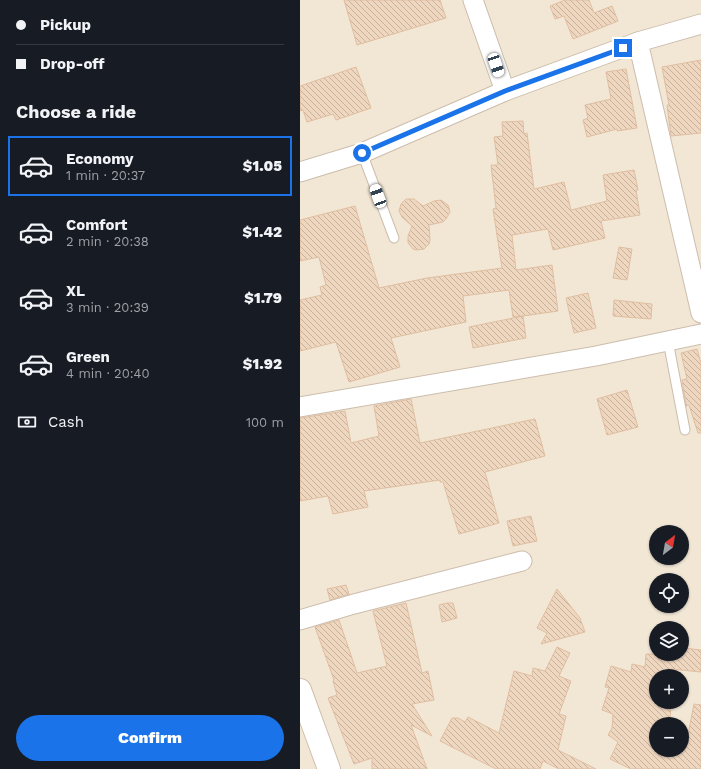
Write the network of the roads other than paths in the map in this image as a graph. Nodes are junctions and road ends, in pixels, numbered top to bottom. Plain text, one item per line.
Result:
1 (474, 0) edge
2 (701, 24) edge
3 (638, 42) junction
4 (505, 91) junction
5 (362, 153) junction
6 (300, 172) edge
7 (394, 238) dead end
8 (701, 313) edge
9 (701, 334) edge
10 (668, 341) junction
11 (300, 407) edge
12 (685, 430) dead end
13 (522, 561) dead end
14 (300, 620) edge
15 (301, 698) edge
16 (329, 769) edge

1 - 4 street
2 - 3 street
3 - 4 street
3 - 8 street
4 - 5 street
5 - 6 street
5 - 7 lane
9 - 10 street
10 - 11 street
10 - 12 lane
13 - 14 street
15 - 16 street

